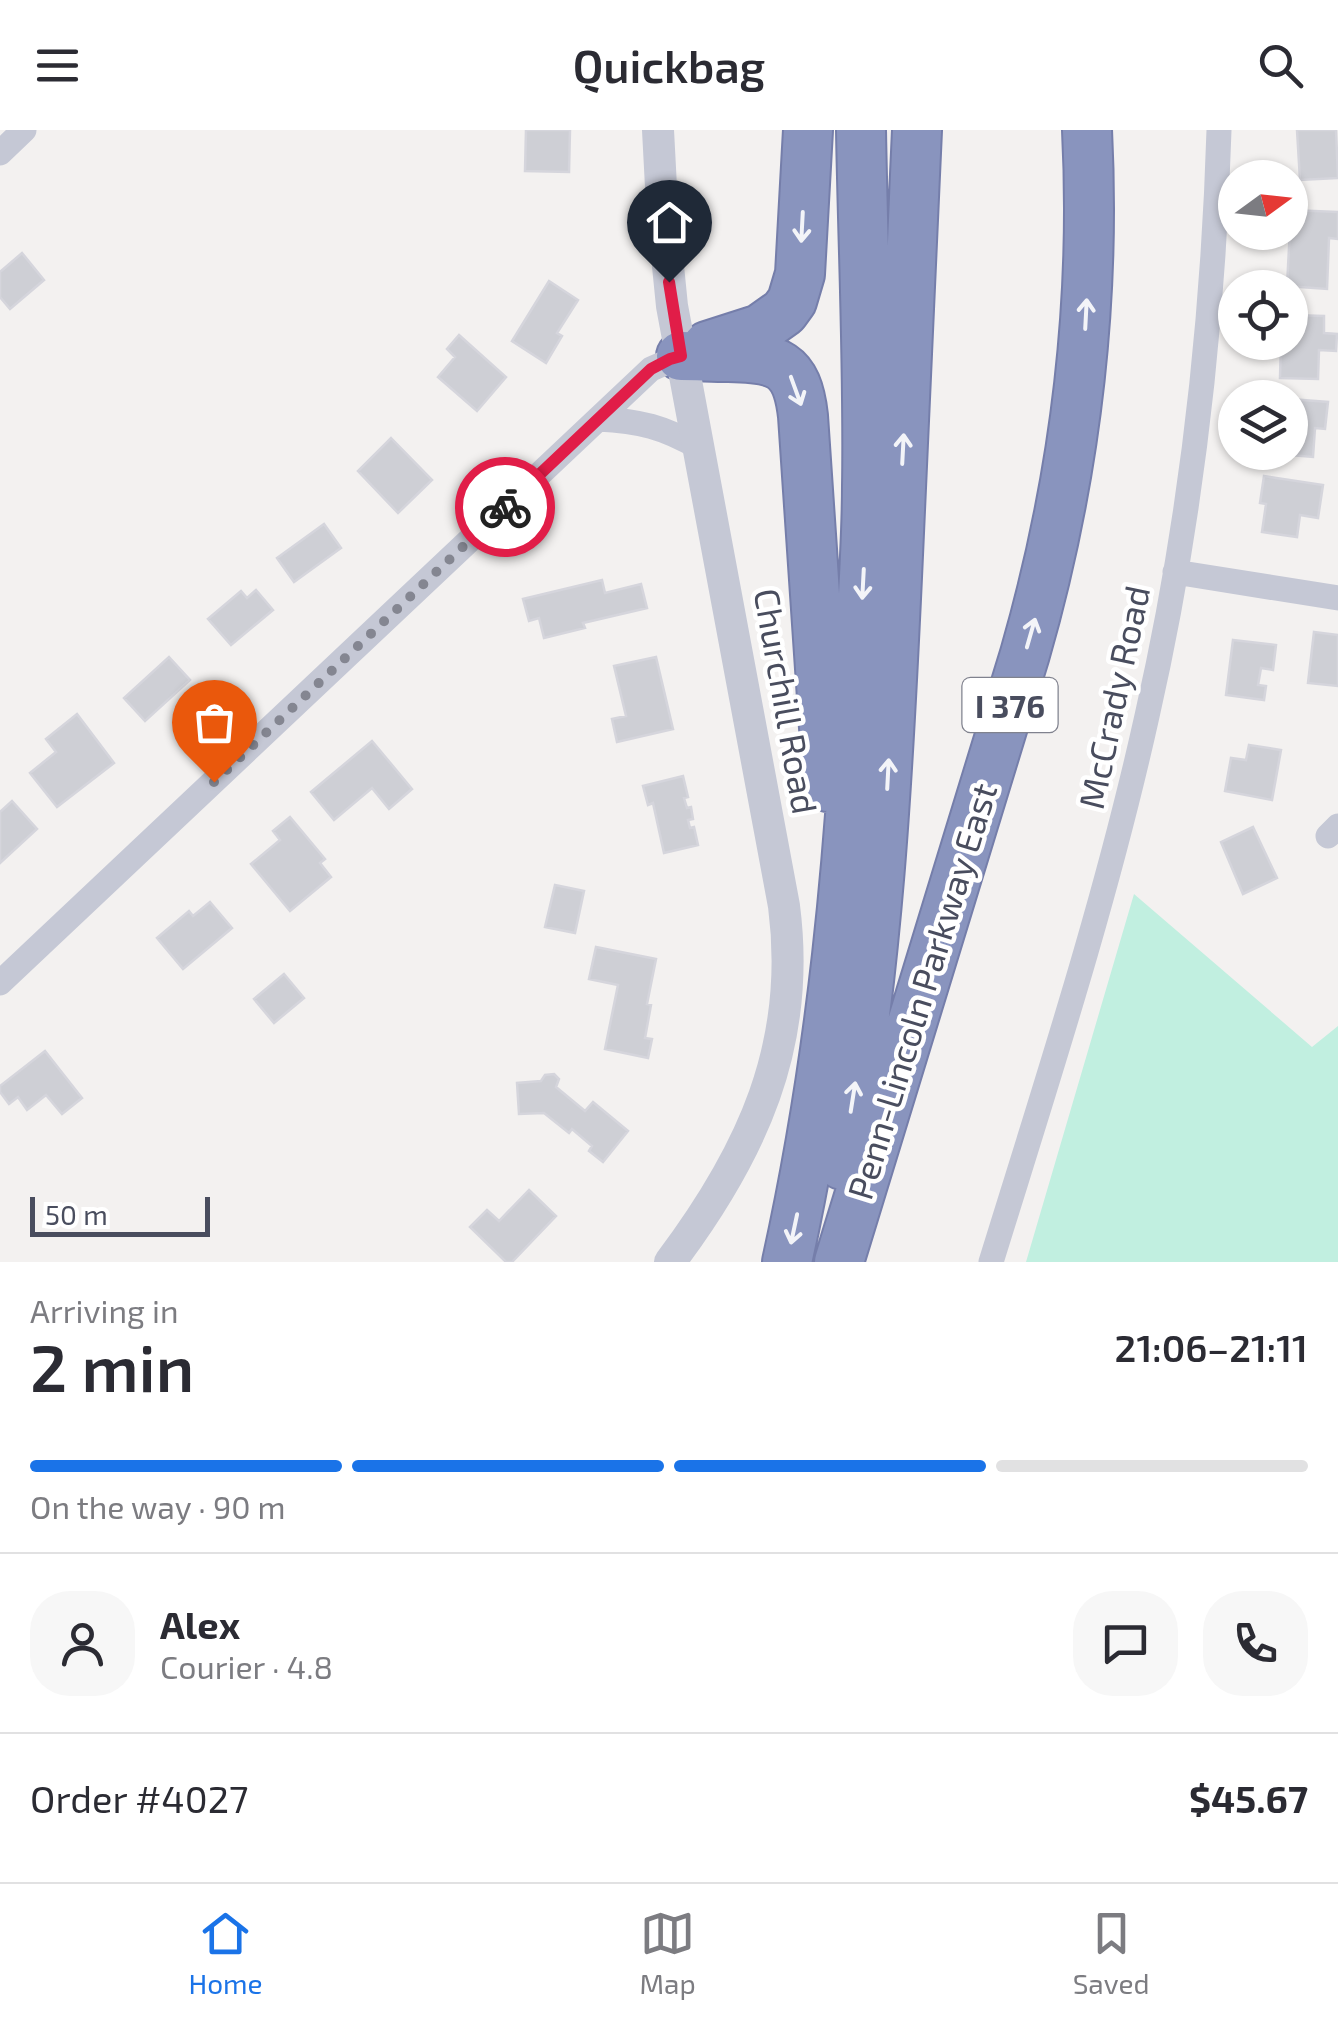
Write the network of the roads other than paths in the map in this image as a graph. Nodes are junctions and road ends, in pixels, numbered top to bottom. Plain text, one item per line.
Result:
1 (24, 130) edge
2 (658, 130) edge
3 (808, 130) edge
4 (861, 130) edge
5 (893, 130) edge
6 (917, 130) edge
7 (1087, 130) edge
8 (1220, 130) edge
9 (0, 153) edge
10 (681, 356) junction
11 (598, 419) junction
12 (700, 448) junction
13 (867, 486) junction
14 (1176, 572) junction
15 (1338, 598) edge
16 (839, 951) junction
17 (0, 983) edge
18 (670, 1262) edge
19 (787, 1262) edge
20 (824, 1262) edge
21 (838, 1262) edge
22 (991, 1262) edge

1 - 9 street
2 - 10 street, Churchill Road
3 -> 10 highway
4 - 13 highway, Penn-Lincoln Parkway East
5 - 13 highway
20 -> 6 highway
21 -> 7 highway, Penn-Lincoln Parkway East / I 376
8 - 14 street, McCrady Road
10 - 11 street
10 - 12 street, Churchill Road
10 -> 16 highway
11 - 12 street
11 - 17 street
12 - 18 street, Churchill Road
13 -> 16 highway, Penn-Lincoln Parkway East
14 - 15 street
14 - 22 street, McCrady Road
16 -> 19 highway, Penn-Lincoln Parkway East

